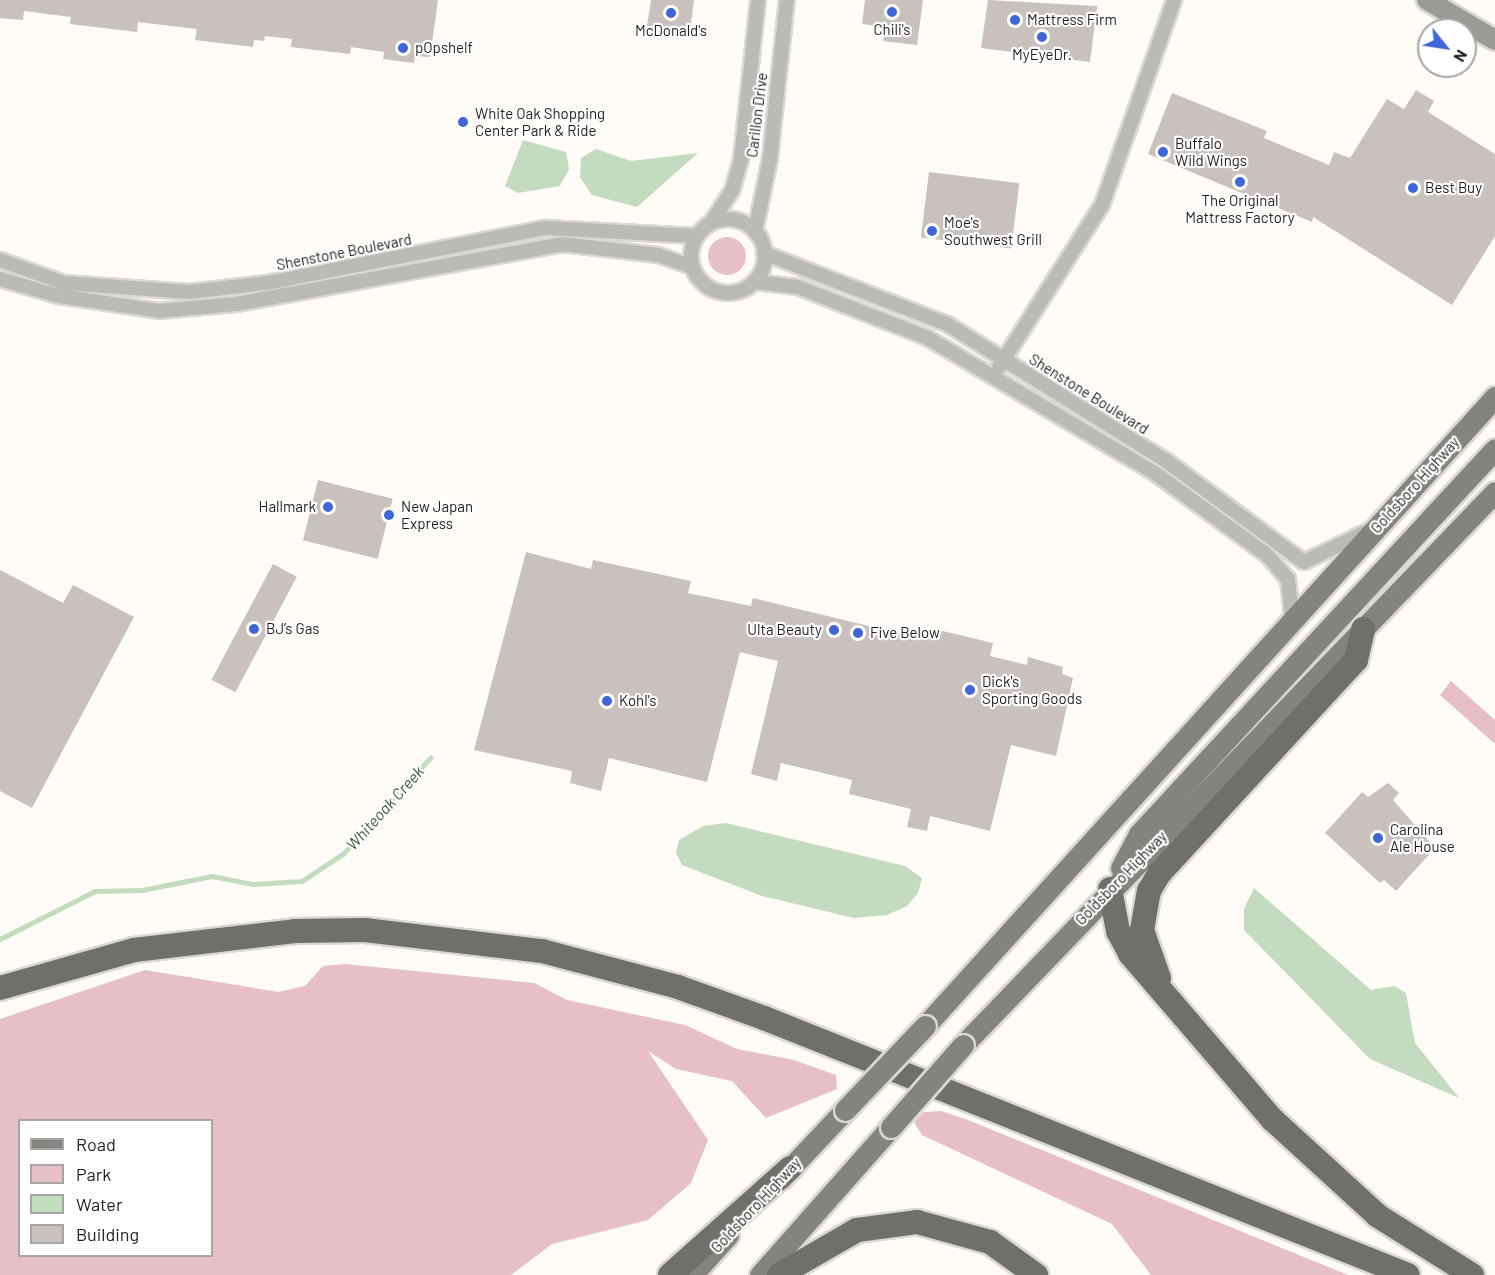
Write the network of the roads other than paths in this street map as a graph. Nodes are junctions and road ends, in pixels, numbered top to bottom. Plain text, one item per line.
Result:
1 (758, 0) edge
2 (787, 0) edge
3 (1174, 0) edge
4 (1427, 0) edge
5 (1495, 40) edge
6 (711, 223) junction
7 (755, 232) junction
8 (697, 236) junction
9 (764, 253) junction
10 (0, 260) edge
11 (693, 267) junction
12 (0, 279) edge
13 (755, 282) junction
14 (1003, 360) junction
15 (994, 374) junction
16 (1495, 397) edge
17 (1495, 449) edge
18 (1495, 492) edge
19 (1377, 528) junction
20 (1292, 618) junction
21 (1363, 629) junction
22 (1110, 889) junction
23 (0, 988) edge
24 (1167, 998) junction
25 (790, 1168) junction
26 (670, 1275) edge
27 (692, 1275) edge
28 (760, 1275) edge
29 (779, 1275) edge
30 (1036, 1275) edge
31 (1408, 1275) edge
32 (1472, 1275) edge

1 - 6 street, Carillon Drive
2 - 7 street, Carillon Drive
3 - 14 street
4 - 5 main road
6 - 7 street
6 - 8 street
7 - 9 street
8 - 10 street, Shenstone Boulevard
8 - 11 street
9 - 13 street
9 - 14 street, Shenstone Boulevard
11 - 12 street, Shenstone Boulevard
11 - 13 street
13 - 15 street
14 - 15 street
14 - 19 street, Shenstone Boulevard
15 - 20 street
16 - 19 main road, Goldsboro Highway
17 - 22 main road
18 - 21 main road, Goldsboro Highway
19 - 20 main road, Goldsboro Highway
20 - 25 main road, Goldsboro Highway, bridge
21 - 22 main road, Goldsboro Highway
21 - 24 highway
22 - 24 highway
22 - 28 main road, Goldsboro Highway, bridge
23 - 31 highway
24 - 32 highway
25 - 26 highway
25 - 27 main road, Goldsboro Highway
29 - 30 highway

